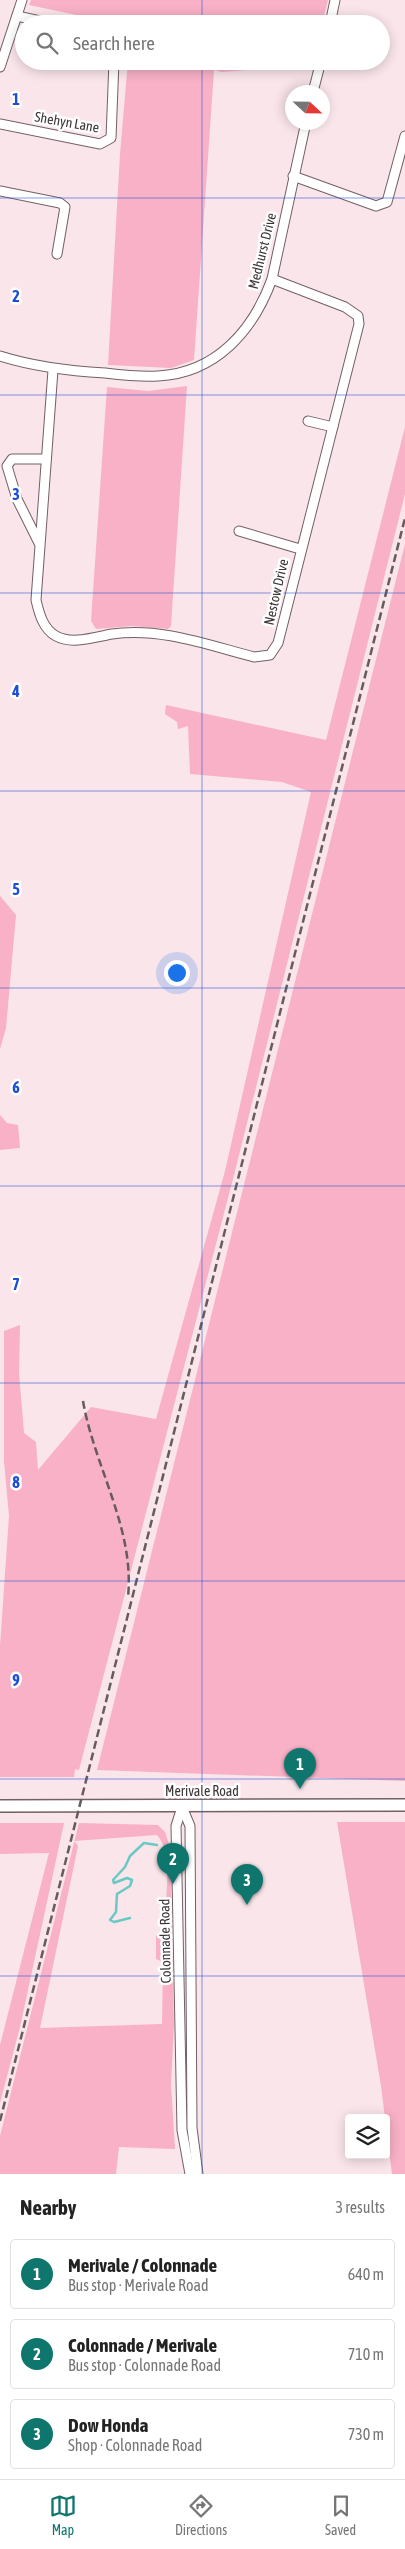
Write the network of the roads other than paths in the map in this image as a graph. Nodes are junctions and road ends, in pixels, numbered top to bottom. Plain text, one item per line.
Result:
1 (22, 0) edge
2 (335, 0) edge
3 (17, 15) edge
4 (332, 15) edge
5 (15, 22) edge
6 (0, 67) edge
7 (114, 70) edge
8 (319, 70) edge
9 (316, 85) edge
10 (0, 124) edge
11 (304, 130) edge
12 (405, 136) edge
13 (293, 176) junction
14 (0, 191) edge
15 (57, 254) dead end
16 (272, 279) junction
17 (0, 356) edge
18 (53, 370) junction
19 (308, 420) dead end
20 (333, 427) junction
21 (46, 459) junction
22 (239, 531) dead end
23 (39, 543) junction
24 (300, 549) junction
25 (405, 1805) edge
26 (0, 1806) edge
27 (182, 1807) junction
28 (190, 2174) edge
29 (198, 2174) edge

1 - 3 street
2 - 4 street
5 - 6 street
7 - 10 street, Shehyn Lane
8 - 9 street
11 - 13 street, Medhurst Drive
12 - 13 street
13 - 16 street, Medhurst Drive
14 - 15 street
16 - 18 street, Medhurst Drive
16 - 20 street, Nestow Drive
17 - 18 street, Medhurst Drive
18 - 21 street, Nestow Drive
19 - 20 street
20 - 24 street, Nestow Drive
21 - 23 street, Nestow Drive
21 - 23 street, Nestow Drive
22 - 24 street
23 - 24 street, Nestow Drive
25 - 27 main road, Merivale Road
26 - 27 main road, Merivale Road
27 - 28 street, Colonnade Road
27 - 29 street, Colonnade Road

